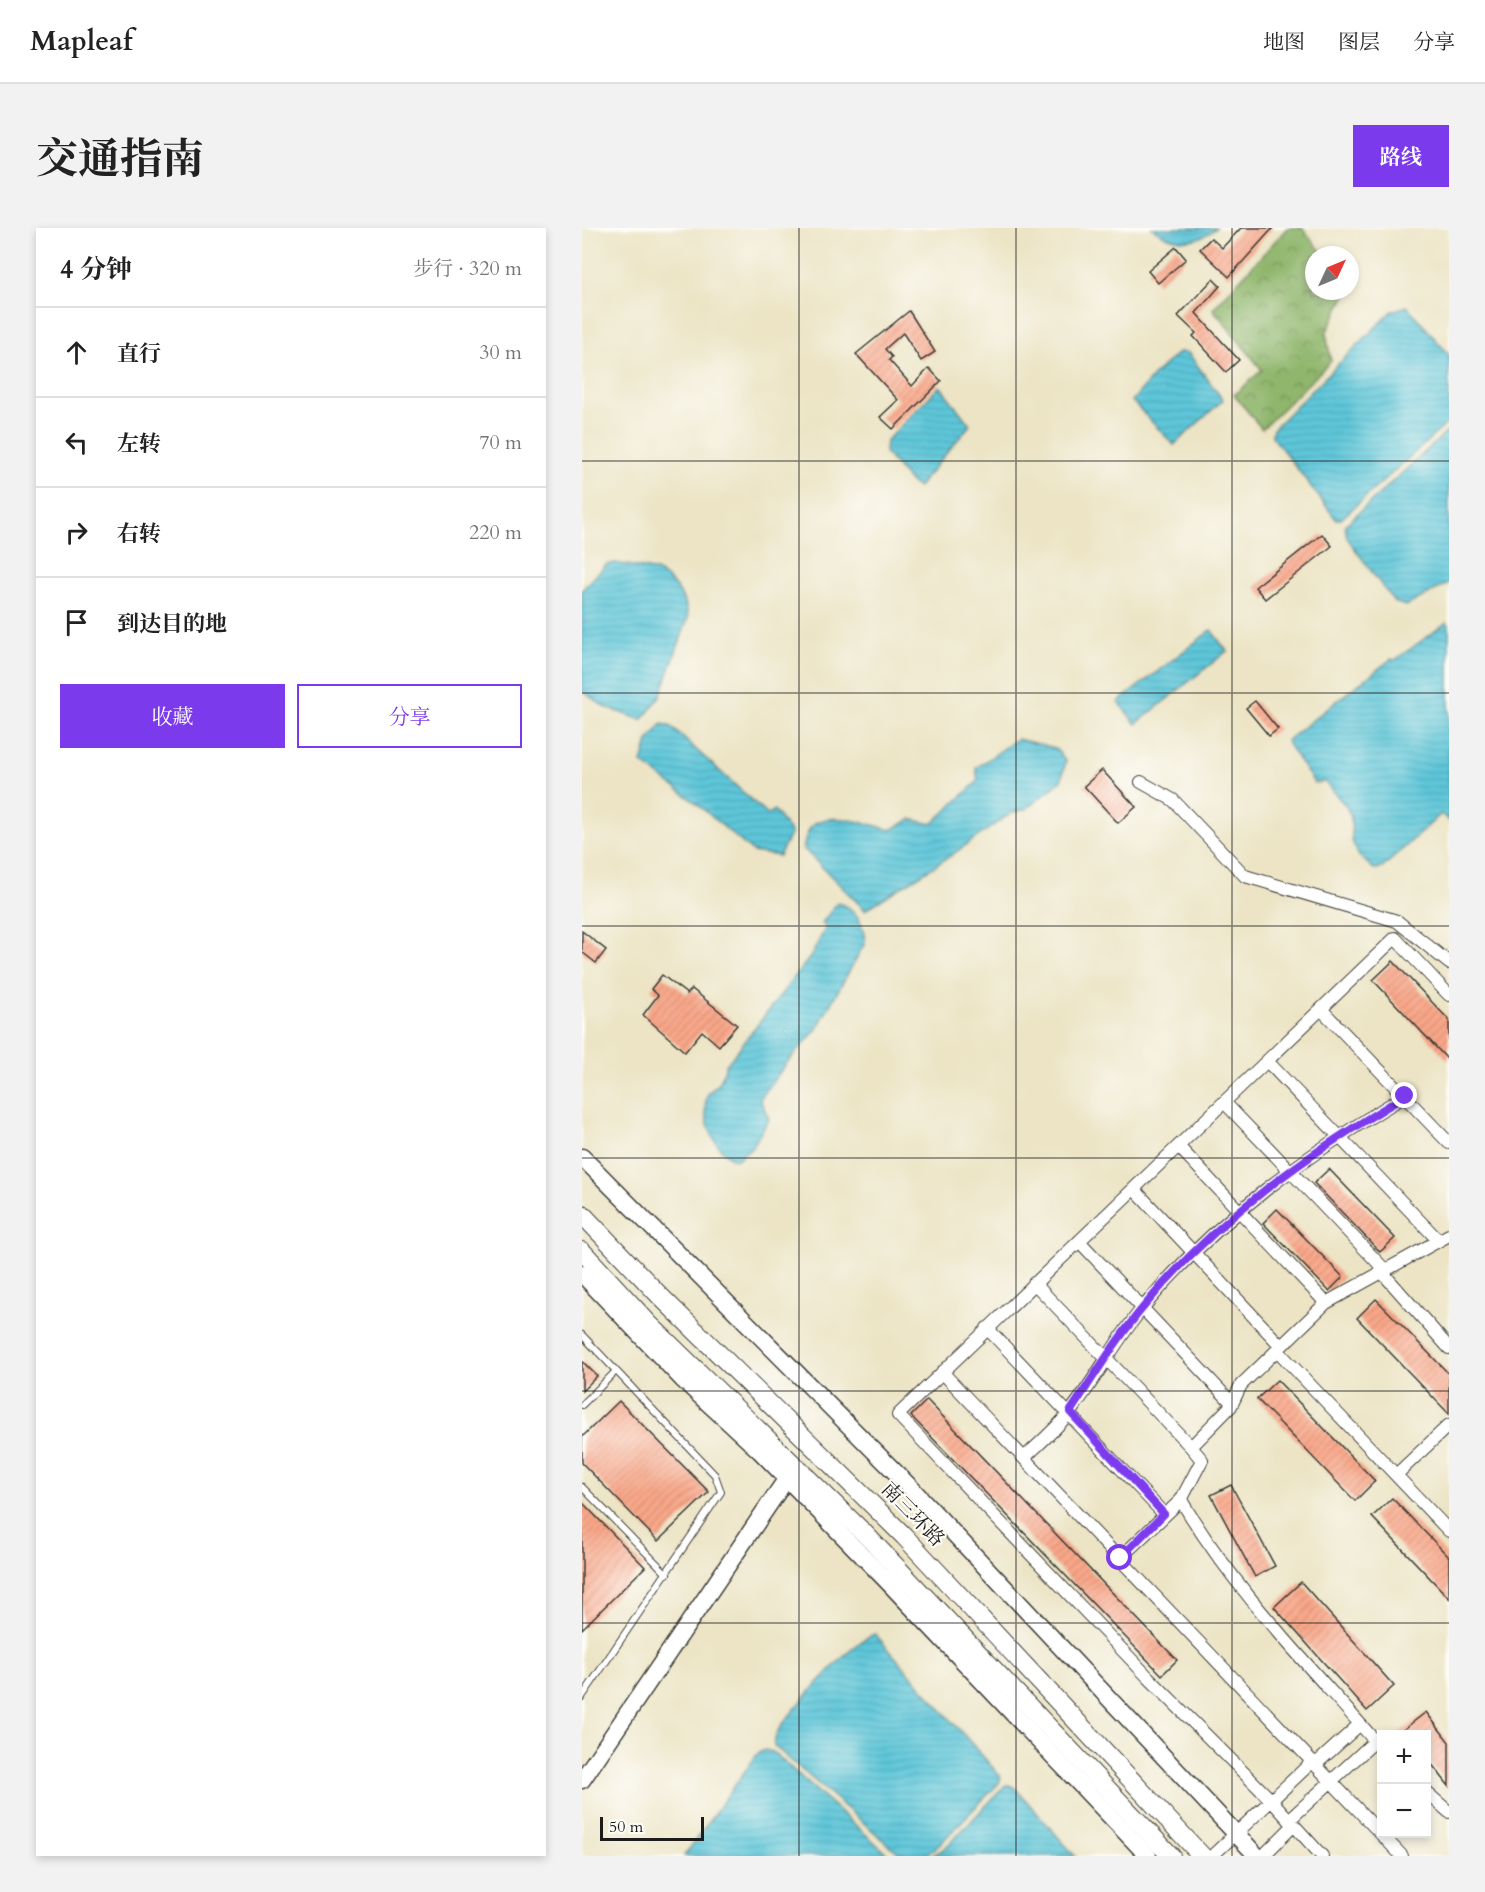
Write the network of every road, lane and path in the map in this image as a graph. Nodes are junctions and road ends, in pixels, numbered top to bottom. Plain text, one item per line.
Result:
1 (1141, 782) dead end
2 (1449, 963) edge
3 (1449, 995) edge
4 (1321, 1009) junction
5 (1267, 1061) junction
6 (1405, 1096) junction
7 (1224, 1102) junction
8 (1339, 1135) junction
9 (1449, 1143) edge
10 (1178, 1146) junction
11 (582, 1157) edge
12 (1289, 1170) junction
13 (1134, 1189) junction
14 (1239, 1211) junction
15 (582, 1214) edge
16 (1444, 1237) edge
17 (1079, 1241) junction
18 (582, 1251) edge
19 (1193, 1253) junction
20 (1382, 1270) junction
21 (582, 1274) edge
22 (1034, 1283) junction
23 (1326, 1303) junction
24 (1143, 1308) junction
25 (987, 1328) junction
26 (582, 1335) edge
27 (1279, 1348) junction
28 (1449, 1348) edge
29 (1106, 1358) junction
30 (616, 1371) junction
31 (942, 1372) junction
32 (1232, 1403) junction
33 (582, 1405) edge
34 (1070, 1412) junction
35 (1449, 1425) edge
36 (1191, 1447) junction
37 (1025, 1457) junction
38 (1396, 1475) junction
39 (787, 1478) junction
40 (582, 1487) edge
41 (1181, 1500) junction
42 (1164, 1514) junction
43 (1449, 1531) edge
44 (1120, 1558) junction
45 (667, 1574) junction
46 (582, 1697) edge
47 (1360, 1724) junction
48 (1377, 1744) edge
49 (1377, 1746) edge
50 (1314, 1763) junction
51 (582, 1780) edge
52 (1331, 1781) junction
53 (1431, 1796) edge
54 (1271, 1800) junction
55 (1449, 1812) edge
56 (1292, 1822) junction
57 (1236, 1833) junction
58 (1148, 1856) edge
59 (1171, 1856) edge
60 (1202, 1856) edge
61 (1212, 1856) edge
62 (1257, 1856) edge
63 (1263, 1856) edge
64 (1322, 1856) edge
65 (1402, 1856) edge

1 - 2 street
3 - 4 street
4 - 5 street
4 - 6 street
5 - 7 street
5 - 8 street
6 - 8 street
6 - 9 street
7 - 10 street
7 - 12 street
8 - 12 street
8 - 16 street
10 - 13 street
10 - 14 street
11 - 57 street
12 - 14 street
12 - 20 street
13 - 17 street
13 - 19 street
14 - 19 street
14 - 23 street
15 - 60 main road, 南三环路
16 - 20 street
17 - 22 street
17 - 24 street
18 - 59 main road
19 - 24 street
19 - 27 street
20 - 23 street
20 - 28 street
21 - 39 street
22 - 25 street
22 - 29 street
23 - 27 street
24 - 29 street
24 - 32 street
25 - 31 street
25 - 34 street
26 - 30 lane
27 - 32 street
27 - 38 street
29 - 34 street
29 - 36 street
30 - 33 lane
30 - 45 lane
31 - 37 street
31 - 54 street
32 - 36 street
34 - 37 street
34 - 42 street
35 - 38 street
36 - 41 street
37 - 44 street
38 - 43 street
39 - 51 street
39 - 58 street
40 - 45 lane
41 - 42 street
41 - 47 street
42 - 44 street
44 - 50 street
45 - 46 lane
47 - 48 street
47 - 50 street
49 - 52 street
50 - 52 street
50 - 54 street
52 - 56 street
52 - 65 street
53 - 55 street
54 - 56 street
54 - 57 street
56 - 63 street
56 - 64 street
57 - 61 street
57 - 62 street

